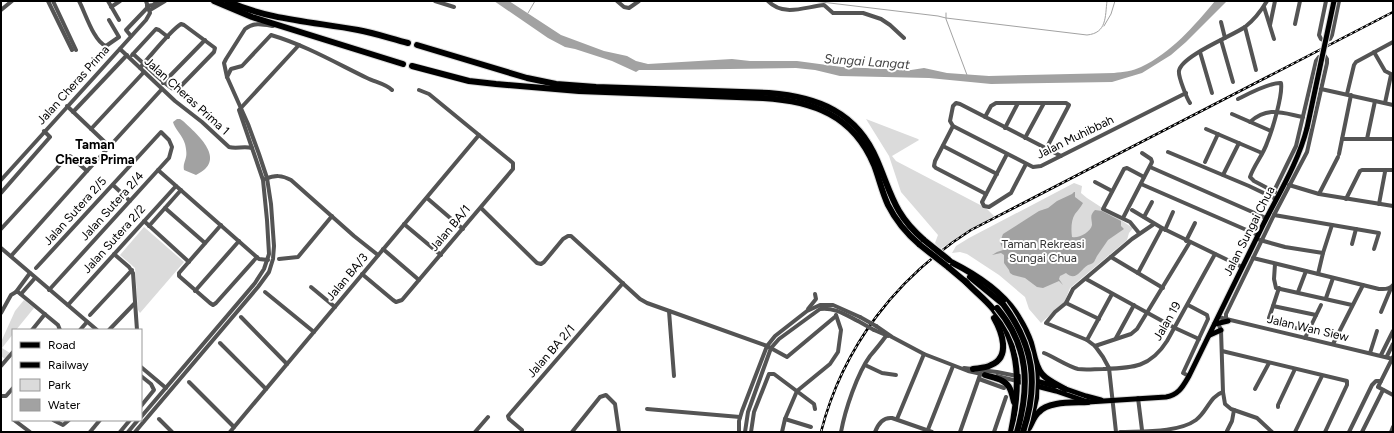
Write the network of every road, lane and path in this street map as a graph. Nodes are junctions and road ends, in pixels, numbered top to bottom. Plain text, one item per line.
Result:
1 (12, 1) edge
2 (48, 1) edge
3 (53, 1) edge
4 (79, 1) edge
5 (108, 1) edge
6 (120, 1) edge
7 (158, 1) edge
8 (165, 1) edge
9 (214, 1) edge
10 (227, 1) edge
11 (435, 1) edge
12 (618, 1) edge
13 (639, 1) edge
14 (768, 1) edge
15 (1267, 1) edge
16 (1275, 1) edge
17 (1300, 1) edge
18 (1326, 1) edge
19 (1334, 1) edge
20 (1339, 1) edge
21 (148, 6) edge
22 (111, 7) junction
23 (454, 7) dead end
24 (1264, 7) junction
25 (1, 10) edge
26 (109, 20) dead end
27 (119, 20) dead end
28 (1221, 22) dead end
29 (1295, 24) dead end
30 (1270, 26) junction
31 (1245, 27) junction
32 (291, 29) junction
33 (129, 34) junction
34 (168, 37) junction
35 (904, 38) dead end
36 (1223, 39) junction
37 (1274, 39) dead end
38 (205, 40) junction
39 (115, 41) junction
40 (1393, 42) edge
41 (408, 43) dead end
42 (299, 45) junction
43 (417, 45) dead end
44 (120, 47) junction
45 (1200, 52) junction
46 (1374, 52) junction
47 (133, 54) junction
48 (128, 57) junction
49 (144, 63) junction
50 (224, 63) junction
51 (403, 64) dead end
52 (412, 66) dead end
53 (140, 68) junction
54 (231, 69) junction
55 (1256, 70) dead end
56 (144, 72) junction
57 (1392, 75) edge
58 (227, 77) junction
59 (164, 82) junction
60 (1233, 82) dead end
61 (161, 88) junction
62 (1321, 89) junction
63 (392, 90) dead end
64 (419, 90) dead end
65 (1186, 93) junction
66 (1212, 93) dead end
67 (1349, 95) junction
68 (1238, 99) dead end
69 (1375, 101) junction
70 (1018, 103) junction
71 (1044, 103) junction
72 (1190, 103) dead end
73 (1385, 103) junction
74 (1393, 105) edge
75 (67, 106) junction
76 (241, 108) junction
77 (73, 112) junction
78 (1277, 112) junction
79 (1232, 114) dead end
80 (985, 117) junction
81 (1303, 117) junction
82 (1250, 122) junction
83 (952, 126) junction
84 (1005, 128) junction
85 (91, 129) junction
86 (1206, 129) dead end
87 (1271, 130) junction
88 (44, 131) junction
89 (161, 132) joint
90 (1218, 134) junction
91 (479, 135) junction
92 (1025, 138) junction
93 (1342, 139) junction
94 (1367, 139) junction
95 (1393, 139) edge
96 (249, 140) junction
97 (1239, 143) junction
98 (109, 146) junction
99 (244, 146) junction
100 (943, 146) junction
101 (252, 148) junction
102 (1046, 149) junction
103 (1168, 152) dead end
104 (1142, 153) dead end
105 (1262, 153) junction
106 (1007, 154) junction
107 (1061, 156) junction
108 (1205, 162) dead end
109 (1026, 164) junction
110 (1150, 166) junction
111 (1296, 168) junction
112 (158, 170) junction
113 (1384, 170) junction
114 (1393, 170) edge
115 (87, 171) junction
116 (997, 174) junction
117 (1223, 175) junction
118 (1144, 178) junction
119 (265, 179) junction
120 (1, 180) edge
121 (1095, 182) dead end
122 (1141, 184) junction
123 (1288, 184) junction
124 (112, 185) junction
125 (176, 186) junction
126 (181, 190) junction
127 (1112, 191) junction
128 (1274, 191) junction
129 (1, 193) edge
130 (986, 194) junction
131 (1319, 194) junction
132 (1278, 196) junction
133 (427, 198) junction
134 (1346, 199) junction
135 (130, 201) junction
136 (1152, 202) dead end
137 (1379, 204) junction
138 (1393, 206) edge
139 (165, 208) junction
140 (481, 208) junction
141 (1132, 210) dead end
142 (1173, 212) dead end
143 (1274, 215) junction
144 (332, 216) junction
145 (1144, 217) junction
146 (1123, 218) junction
147 (1266, 218) junction
148 (144, 221) junction
149 (1195, 223) dead end
150 (404, 224) junction
151 (1154, 224) junction
152 (221, 225) junction
153 (1332, 225) junction
154 (149, 226) junction
155 (1, 229) edge
156 (464, 229) junction
157 (1163, 229) junction
158 (1356, 229) junction
159 (1139, 233) junction
160 (1259, 238) junction
161 (239, 241) junction
162 (1188, 242) junction
163 (205, 243) junction
164 (922, 243) junction
165 (1352, 244) dead end
166 (1, 248) edge
167 (383, 249) junction
168 (1374, 249) dead end
169 (274, 252) junction
170 (1323, 253) junction
171 (114, 254) junction
172 (1215, 254) junction
173 (378, 255) junction
174 (441, 255) junction
175 (11, 256) junction
176 (257, 257) junction
177 (1111, 257) junction
178 (1253, 258) junction
179 (273, 259) junction
180 (279, 259) junction
181 (267, 260) junction
182 (189, 262) junction
183 (949, 263) junction
184 (1275, 264) junction
185 (272, 265) junction
186 (1242, 267) junction
187 (36, 268) dead end
188 (132, 270) junction
189 (1306, 271) junction
190 (30, 273) junction
191 (1138, 273) junction
192 (362, 274) junction
193 (1318, 274) junction
194 (35, 278) junction
195 (1333, 278) junction
196 (1086, 279) junction
197 (419, 280) junction
198 (965, 281) junction
199 (623, 283) junction
200 (1363, 285) junction
201 (1392, 286) edge
202 (311, 287) dead end
203 (1163, 288) junction
204 (1279, 288) junction
205 (49, 290) junction
206 (195, 291) junction
207 (973, 291) junction
208 (16, 292) junction
209 (265, 292) dead end
210 (1298, 292) junction
211 (21, 294) junction
212 (815, 294) dead end
213 (1112, 294) junction
214 (1233, 294) junction
215 (1326, 298) junction
216 (135, 303) junction
217 (1066, 303) junction
218 (68, 305) junction
219 (1134, 305) junction
220 (1188, 305) junction
221 (1321, 305) dead end
222 (1352, 305) junction
223 (1000, 306) junction
224 (1273, 306) junction
225 (335, 307) junction
226 (1222, 308) junction
227 (837, 309) junction
228 (669, 311) junction
229 (807, 311) junction
230 (1380, 312) dead end
231 (1, 313) edge
232 (1148, 313) junction
233 (45, 314) junction
234 (90, 315) dead end
235 (1316, 315) junction
236 (836, 316) junction
237 (241, 317) dead end
238 (1099, 319) junction
239 (1227, 320) junction
240 (1217, 321) junction
241 (87, 322) junction
242 (60, 328) edge
243 (875, 328) junction
244 (1175, 328) junction
245 (33, 329) edge
246 (82, 329) edge
247 (96, 329) edge
248 (110, 329) edge
249 (137, 329) edge
250 (1221, 330) junction
251 (1309, 331) junction
252 (1377, 331) dead end
253 (1393, 331) edge
254 (314, 332) junction
255 (886, 336) junction
256 (1209, 336) junction
257 (892, 337) junction
258 (1116, 338) junction
259 (1305, 338) junction
260 (1199, 339) junction
261 (1087, 340) junction
262 (220, 343) dead end
263 (1333, 344) junction
264 (1393, 344) edge
265 (1095, 346) junction
266 (769, 347) junction
267 (1222, 351) junction
268 (12, 353) edge
269 (1044, 353) dead end
270 (1370, 353) junction
271 (924, 354) junction
272 (1381, 355) junction
273 (1387, 356) junction
274 (1393, 358) edge
275 (1269, 363) junction
276 (287, 364) junction
277 (1017, 364) junction
278 (1037, 364) junction
279 (865, 365) junction
280 (1, 366) edge
281 (953, 366) junction
282 (960, 368) junction
283 (1109, 368) junction
284 (142, 369) edge
285 (973, 369) junction
286 (1296, 369) junction
287 (896, 375) dead end
288 (674, 376) dead end
289 (981, 376) junction
290 (1189, 376) junction
291 (1322, 376) junction
292 (142, 377) edge
293 (1017, 378) junction
294 (1381, 381) junction
295 (189, 382) dead end
296 (1037, 383) junction
297 (166, 388) junction
298 (757, 388) junction
299 (1004, 388) dead end
300 (12, 389) edge
301 (266, 389) junction
302 (762, 389) junction
303 (1065, 389) junction
304 (1255, 389) dead end
305 (1383, 390) junction
306 (170, 391) junction
307 (798, 391) junction
308 (1223, 392) junction
309 (1393, 395) edge
310 (2, 396) edge
311 (1006, 397) dead end
312 (1036, 398) junction
313 (1138, 398) junction
314 (1106, 400) junction
315 (1113, 400) junction
316 (1016, 402) junction
317 (1088, 402) junction
318 (142, 405) edge
319 (1278, 407) dead end
320 (647, 409) dead end
321 (815, 409) dead end
322 (1234, 410) junction
323 (142, 416) edge
324 (488, 417) dead end
325 (740, 417) junction
326 (159, 419) dead end
327 (786, 419) junction
328 (897, 419) junction
329 (18, 421) edge
330 (55, 421) edge
331 (67, 421) edge
332 (99, 421) edge
333 (129, 421) edge
334 (137, 421) edge
335 (234, 427) junction
336 (811, 427) dead end
337 (1393, 428) edge
338 (522, 430) dead end
339 (1028, 430) edge
340 (1142, 430) junction
341 (30, 432) edge
342 (90, 432) edge
343 (120, 432) edge
344 (128, 432) edge
345 (135, 432) edge
346 (172, 432) edge
347 (230, 432) edge
348 (475, 432) edge
349 (572, 432) edge
350 (619, 432) edge
351 (739, 432) edge
352 (745, 432) edge
353 (751, 432) edge
354 (782, 432) edge
355 (841, 432) edge
356 (875, 432) edge
357 (929, 432) edge
358 (960, 432) edge
359 (994, 432) edge
360 (1011, 432) edge
361 (1017, 432) edge
362 (1022, 432) edge
363 (1116, 432) edge
364 (1120, 432) edge
365 (1227, 432) edge
366 (1272, 432) edge
367 (1295, 432) edge
368 (1325, 432) edge
369 (1349, 432) edge
370 (1362, 432) edge
371 (1391, 432) edge

1 - 25 street
2 - 3 street
4 - 39 street
5 - 22 street
6 - 22 street
7 - 21 street
8 - 21 street
9 - 32 highway
10 - 41 highway
11 - 23 street
12 - 13 street
14 - 35 street
15 - 24 street
16 - 30 street
17 - 29 street
18 - 20 street
19 - 111 main road, Jalan Sungai Chua, bridge
21 - 33 street, Jalan Cheras Prima
21 - 33 street
22 - 27 street
24 - 30 street
24 - 31 street
26 - 39 street
28 - 36 street
30 - 37 street
31 - 36 street
31 - 55 street
32 - 50 street
32 - 51 highway
33 - 44 street, Jalan Cheras Prima
34 - 38 street
34 - 47 street
34 - 49 street
36 - 45 street
36 - 60 street
38 - 59 street
38 - 59 street
39 - 44 street, Jalan Cheras Prima 1
40 - 46 street
42 - 54 street
42 - 63 street
42 - 76 street
43 - 164 highway
44 - 48 street, Jalan Cheras Prima 1
44 - 75 street, Jalan Cheras Prima
45 - 65 street
45 - 66 street
46 - 57 street
46 - 67 street
47 - 48 street
47 - 49 street
48 - 53 street, Jalan Cheras Prima 1
48 - 77 street
49 - 53 street
49 - 59 street
50 - 54 street
50 - 58 street
52 - 164 highway
53 - 56 street, Jalan Cheras Prima 1
54 - 58 street
56 - 61 street, Jalan Cheras Prima 1
56 - 85 street
57 - 73 street
58 - 76 street
59 - 61 street
61 - 98 street
61 - 99 street, Jalan Cheras Prima 1
62 - 67 street
62 - 81 street
62 - 111 street
64 - 91 street
65 - 72 street
65 - 107 street, Jalan Muhibbah
67 - 69 street
67 - 93 street
68 - 78 street
69 - 73 street
69 - 94 street
70 - 71 street
70 - 80 street
70 - 84 street
71 - 92 street
71 - 102 street
73 - 74 street
75 - 77 street
75 - 88 street, Jalan Cheras Prima
76 - 96 street
76 - 119 street
77 - 85 street
78 - 81 street
78 - 82 street
78 - 87 street
79 - 82 street
80 - 83 street
80 - 84 street
81 - 128 street
82 - 87 street
83 - 100 street
83 - 106 street, Jalan Muhibbah
84 - 92 street
85 - 98 street
86 - 90 street
87 - 105 street
88 - 120 street, Jalan Cheras Prima
88 - 129 street
89 - 112 street, Jalan Sutera 2/4
89 - 124 street, Jalan Sutera 2/5
90 - 97 street
90 - 108 street
91 - 133 street, Jalan BA/3
91 - 140 street, Jalan BA/1
92 - 102 street
93 - 94 street
93 - 131 street
94 - 95 street
96 - 99 street
96 - 101 street
97 - 105 street
97 - 117 street
98 - 115 street
99 - 101 street, Jalan Cheras Prima 1
100 - 116 street
100 - 130 street
101 - 119 street
102 - 107 street
103 - 117 street
104 - 110 street
105 - 128 street
106 - 109 street, Jalan Muhibbah
106 - 116 street
107 - 109 street, Jalan Muhibbah
109 - 130 street
110 - 118 street
110 - 147 street
111 - 123 main road, Jalan Sungai Chua
112 - 125 street
112 - 135 street, Jalan Sutera 2/4
113 - 114 street
113 - 134 street
113 - 137 street
115 - 155 street
115 - 175 street
116 - 130 street
117 - 132 street
118 - 122 street
118 - 127 street
119 - 144 street
119 - 169 street
119 - 181 street
121 - 127 street
122 - 146 street
122 - 160 street
123 - 131 street
123 - 132 main road, Jalan Sungai Chua
123 - 143 street
124 - 135 street
124 - 187 street, Jalan Sutera 2/5
125 - 126 street
125 - 148 street, Jalan Sutera 2/2
126 - 139 street
126 - 152 street
127 - 146 street
128 - 132 street
131 - 134 street
132 - 147 main road, Jalan Sungai Chua
133 - 150 street, Jalan BA/3
133 - 156 street
134 - 137 street
135 - 205 street, Jalan Sutera 2/4
136 - 145 street
137 - 138 street
139 - 154 street
139 - 163 street
140 - 156 street, Jalan BA/1
140 - 199 street
141 - 145 street
142 - 157 street
143 - 153 street
143 - 160 street
144 - 173 street
144 - 180 street
145 - 151 street
146 - 159 street
147 - 160 main road, Jalan Sungai Chua
148 - 154 street
148 - 171 street, Jalan Sutera 2/2
149 - 162 street
150 - 167 street, Jalan BA/3
150 - 174 street
151 - 157 street
151 - 159 street
152 - 161 street
152 - 163 street
153 - 158 street
153 - 170 street
154 - 182 street
156 - 174 street, Jalan BA/1
157 - 162 street
157 - 191 street
158 - 165 street
158 - 168 street
159 - 177 street
160 - 170 street
160 - 178 street
160 - 186 main road, Jalan Sungai Chua
161 - 176 street
161 - 206 street
162 - 172 street
162 - 203 street
163 - 182 street
164 - 183 highway, bridge
166 - 175 street
167 - 173 street, Jalan BA/3
167 - 197 street
169 - 179 street
169 - 180 street
170 - 193 street
171 - 188 street
171 - 218 street, Jalan Sutera 2/2
172 - 186 street
172 - 220 street, Jalan 19
173 - 192 street, Jalan BA/3
174 - 197 street, Jalan BA/1
175 - 190 street
176 - 181 street
176 - 206 street
177 - 191 street
177 - 196 street
178 - 184 street
178 - 214 street
179 - 181 street
179 - 185 street
180 - 185 street
181 - 297 street
182 - 206 street
183 - 198 highway
183 - 223 highway
183 - 278 highway
184 - 189 street
184 - 204 street
185 - 306 street
186 - 214 main road, Jalan Sungai Chua
188 - 216 street
188 - 234 street
189 - 193 street
189 - 210 street
190 - 194 street
190 - 208 street
191 - 203 street
192 - 197 street, Jalan BA/1
192 - 225 street, Jalan BA/3
193 - 195 street
194 - 205 street
194 - 211 street
195 - 200 street
195 - 215 street
196 - 213 street
196 - 217 street
198 - 207 highway
198 - 223 highway
199 - 228 street
199 - 338 street, Jalan BA 2/1
200 - 201 street
200 - 222 street
201 - 230 street
202 - 225 street
203 - 232 street
204 - 210 street
204 - 224 street
205 - 218 street
207 - 277 highway
207 - 285 highway
208 - 211 street
208 - 231 street
209 - 254 street
210 - 215 street
211 - 233 street
212 - 229 street
213 - 219 street
213 - 238 street
214 - 226 main road, Jalan Sungai Chua
214 - 239 street
215 - 222 street
216 - 248 street
216 - 249 street
217 - 238 street
217 - 261 street
218 - 241 street
219 - 232 street
219 - 258 street
220 - 244 street, Jalan 19
220 - 260 street
221 - 235 street
222 - 263 street
223 - 361 highway, bridge
223 - 362 highway, bridge
224 - 235 street
224 - 251 street
225 - 254 street, Jalan BA/3
226 - 239 main road
226 - 240 main road, Jalan Sungai Chua
227 - 229 street
227 - 236 street
227 - 243 street, bridge
227 - 266 street
228 - 266 street
228 - 288 street
229 - 266 street
232 - 244 street
232 - 258 street
233 - 242 street
233 - 245 street
235 - 251 street
236 - 266 street
236 - 307 street
237 - 276 street
238 - 261 street
239 - 240 main road
239 - 250 street
239 - 259 street, Jalan Wan Siew
240 - 250 street
240 - 256 main road, Jalan Sungai Chua
241 - 246 street
241 - 247 street
243 - 255 street
243 - 257 street
244 - 260 street
244 - 283 street, Jalan 19
250 - 256 main road
250 - 267 street
251 - 259 street
252 - 270 street
253 - 272 street
254 - 276 street, Jalan BA/3
255 - 257 street
255 - 279 street
256 - 290 main road, Jalan Sungai Chua
257 - 271 street
258 - 265 street
259 - 263 street, Jalan Wan Siew
260 - 290 street
261 - 265 street
262 - 301 street
263 - 270 street, Jalan Wan Siew
264 - 273 street
265 - 283 street
266 - 298 street
266 - 325 street
267 - 275 street
267 - 308 street
268 - 280 street
269 - 283 street, Jalan 19
270 - 272 street, Jalan Wan Siew
271 - 281 street
271 - 328 street
272 - 273 street, Jalan Wan Siew
273 - 274 street, Jalan Wan Siew
274 - 294 street
275 - 286 street
275 - 304 street
276 - 301 street, Jalan BA/3
277 - 278 highway
277 - 293 highway
278 - 296 highway
278 - 303 highway
279 - 287 street
279 - 355 street
281 - 282 street
281 - 357 street
282 - 285 street
282 - 289 street
283 - 315 street
284 - 297 street
285 - 293 street
286 - 291 street
286 - 319 street
289 - 293 street
289 - 299 street
289 - 316 highway
289 - 358 street
290 - 313 main road, Jalan Sungai Chua
291 - 367 street
291 - 368 street
292 - 318 street
293 - 296 main road
293 - 316 highway
294 - 305 street
294 - 369 street
295 - 335 street
296 - 303 main road, Jalan Sungai Chua
296 - 312 highway
296 - 317 main road, Jalan Sungai Chua
297 - 306 street
297 - 323 street
298 - 302 street
298 - 352 street
300 - 310 street
301 - 335 street, Jalan BA/3
302 - 307 street
302 - 353 street
303 - 314 main road, Jalan Sungai Chua
305 - 309 street
305 - 370 street
306 - 345 street
307 - 321 street
307 - 327 street
308 - 322 street
308 - 340 street
311 - 359 street
312 - 316 highway
312 - 339 highway
313 - 315 main road, Jalan Sungai Chua
313 - 340 street
314 - 315 main road, Jalan Sungai Chua
314 - 317 main road, Jalan Sungai Chua
315 - 363 street
316 - 360 highway
317 - 339 highway
320 - 325 street
322 - 365 street
322 - 366 street
324 - 348 street
325 - 351 street
326 - 346 street
327 - 336 street
327 - 354 street
328 - 356 street
328 - 357 street
329 - 341 street
330 - 331 street
332 - 342 street
333 - 343 street
334 - 344 street
335 - 347 street, Jalan BA/3
337 - 371 street
340 - 364 street
349 - 350 street

